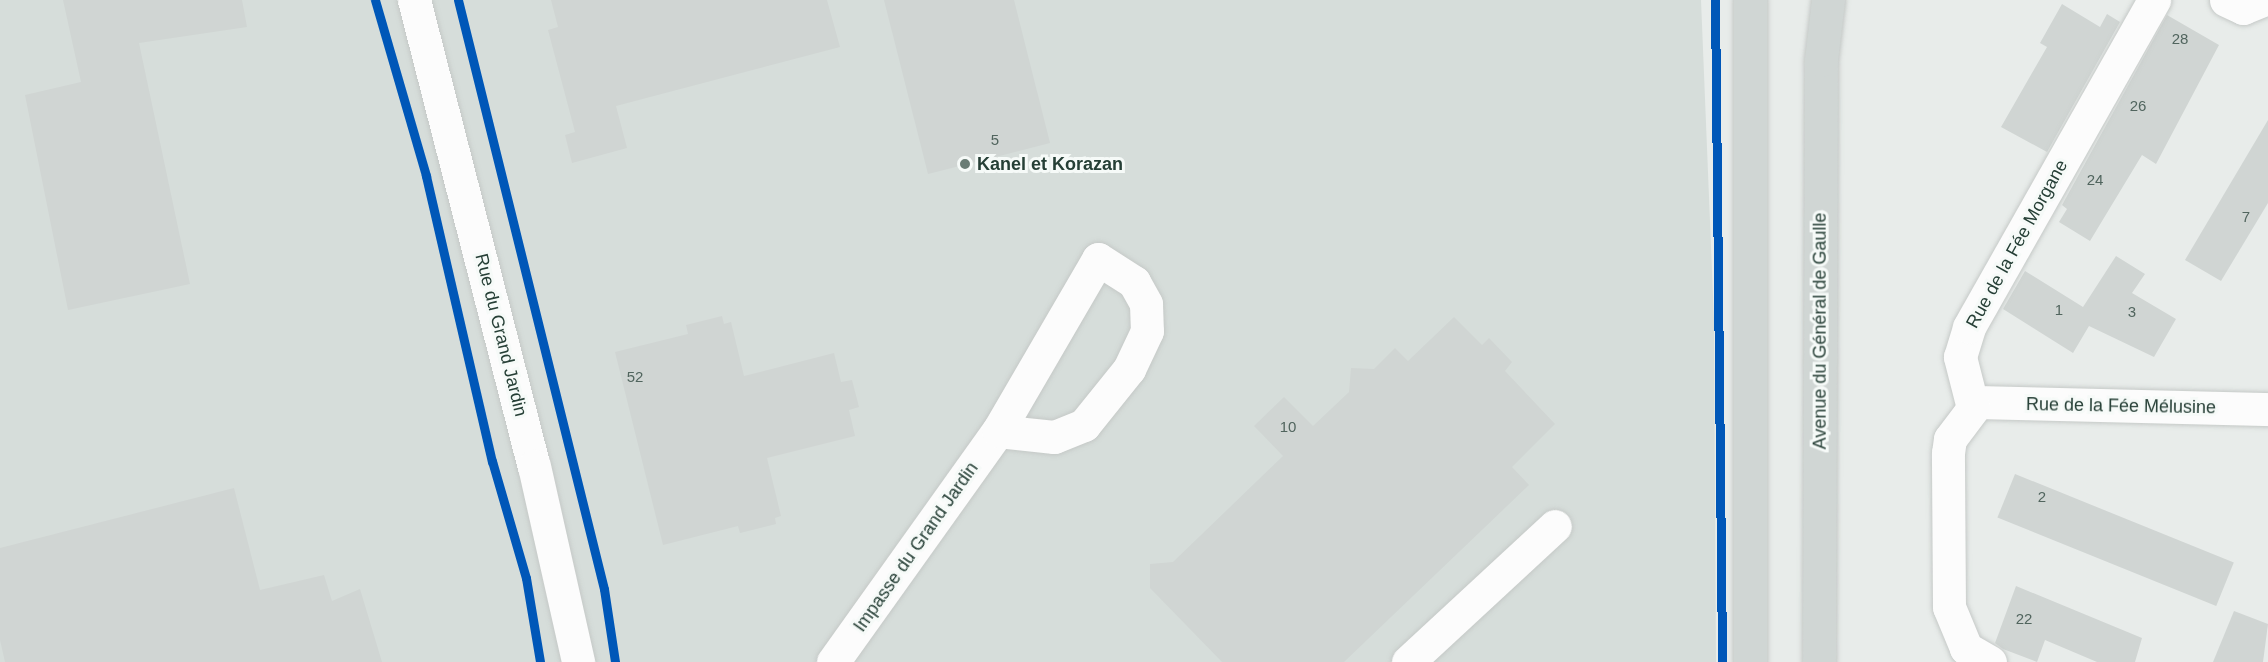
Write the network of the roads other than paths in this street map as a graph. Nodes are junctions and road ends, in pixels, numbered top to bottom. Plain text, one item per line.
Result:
1 (1750, 0) edge
2 (1828, 0) edge
3 (2154, 0) edge
4 (2226, 0) edge
5 (2263, 0) edge
6 (417, 3) edge
7 (1973, 402) junction
8 (2268, 409) edge
9 (998, 431) junction
10 (1555, 526) dead end
11 (578, 662) edge
12 (833, 662) edge
13 (1408, 662) edge
14 (1750, 662) edge
15 (1819, 662) edge
16 (1990, 662) edge

1 - 14 main road
2 - 15 main road, Avenue du Général de Gaulle
3 - 7 street, Rue de la Fée Morgane
4 - 5 street
6 - 11 street, Rue du Grand Jardin
7 - 8 street, Rue de la Fée Mélusine
7 - 16 street
9 - 9 street, Impasse du Grand Jardin
9 - 12 street, Impasse du Grand Jardin
10 - 13 street

